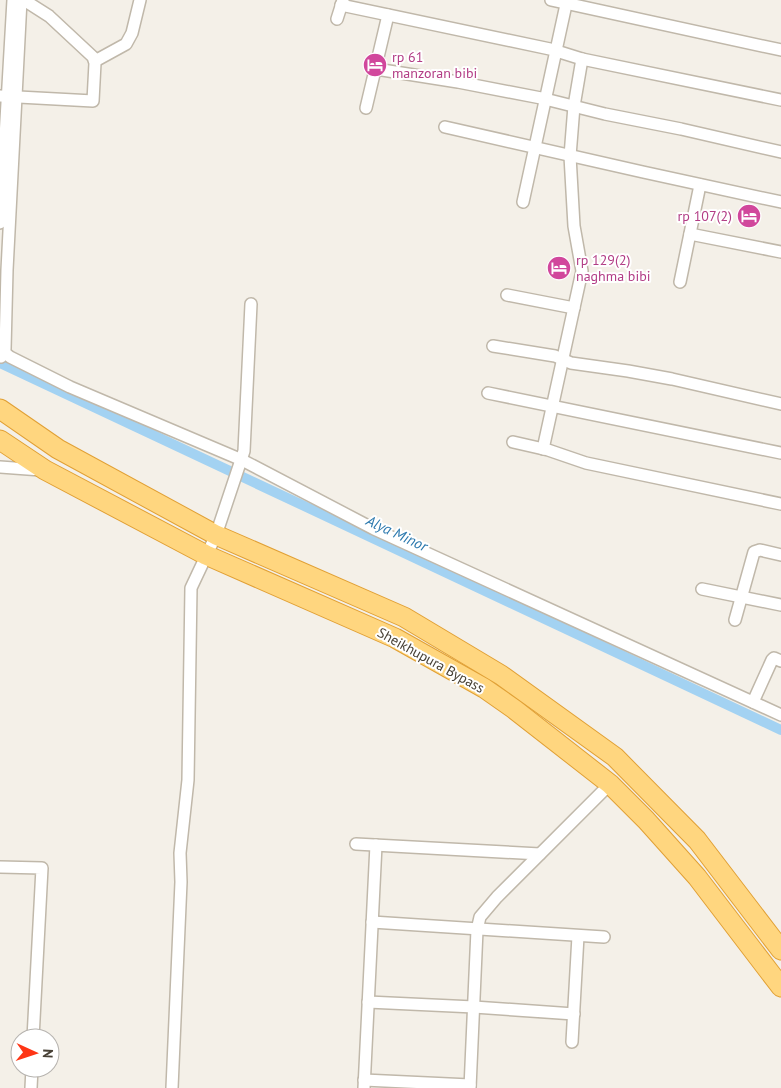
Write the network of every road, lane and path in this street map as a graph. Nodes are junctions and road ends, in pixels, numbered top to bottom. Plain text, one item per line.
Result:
1 (13, 0) edge
2 (22, 0) edge
3 (140, 0) edge
4 (551, 0) edge
5 (567, 2) edge
6 (342, 3) edge
7 (388, 15) junction
8 (337, 19) dead end
9 (781, 50) edge
10 (556, 51) junction
11 (582, 59) junction
12 (95, 61) junction
13 (376, 69) junction
14 (8, 93) edge
15 (546, 99) junction
16 (781, 100) edge
17 (574, 106) junction
18 (366, 108) dead end
19 (445, 127) dead end
20 (535, 148) junction
21 (781, 152) edge
22 (570, 156) junction
23 (700, 185) junction
24 (524, 202) dead end
25 (781, 202) edge
26 (0, 223) edge
27 (690, 234) junction
28 (781, 252) edge
29 (680, 282) dead end
30 (507, 296) dead end
31 (251, 304) dead end
32 (574, 308) junction
33 (493, 346) dead end
34 (1, 353) edge
35 (563, 360) junction
36 (488, 393) dead end
37 (781, 404) edge
38 (553, 406) junction
39 (0, 409) edge
40 (0, 440) edge
41 (513, 442) dead end
42 (544, 449) junction
43 (781, 453) edge
44 (242, 460) junction
45 (0, 467) edge
46 (45, 470) junction
47 (781, 504) edge
48 (216, 535) junction
49 (206, 555) junction
50 (781, 555) edge
51 (702, 589) dead end
52 (742, 596) junction
53 (781, 605) edge
54 (735, 620) dead end
55 (781, 661) edge
56 (753, 702) junction
57 (781, 715) edge
58 (610, 784) junction
59 (356, 844) dead end
60 (376, 846) junction
61 (540, 854) junction
62 (0, 867) edge
63 (372, 922) junction
64 (477, 930) junction
65 (578, 936) junction
66 (604, 937) dead end
67 (781, 950) edge
68 (781, 987) edge
69 (368, 1002) junction
70 (474, 1007) junction
71 (574, 1014) junction
72 (34, 1028) edge
73 (572, 1042) dead end
74 (364, 1084) edge
75 (470, 1086) edge
76 (172, 1088) edge

1 - 14 street
2 - 12 street
2 - 14 street
3 - 12 street
4 - 5 street
5 - 9 street
5 - 10 street
6 - 7 street
6 - 8 street
7 - 10 street
7 - 13 street
10 - 11 street
10 - 15 street
11 - 16 street
11 - 17 street
12 - 14 street
13 - 15 street
13 - 18 street
14 - 26 street
14 - 34 street
15 - 17 street
15 - 20 street
17 - 21 street
17 - 22 street
19 - 20 street
20 - 22 street
20 - 24 street
22 - 23 street
22 - 32 street
23 - 25 street
23 - 27 street
27 - 28 street
27 - 29 street
30 - 32 street
31 - 44 street
32 - 35 street
33 - 35 street
34 - 44 street
35 - 37 street
35 - 38 street
36 - 38 street
38 - 42 street
38 - 43 street
39 - 48 highway, Sheikhupura Bypass
40 - 46 highway, Sheikhupura Bypass
41 - 42 street
42 - 47 street
44 - 48 street
44 - 56 street
45 - 46 street
46 - 49 highway, Sheikhupura Bypass
48 - 49 street
48 - 67 highway, Sheikhupura Bypass
49 - 58 highway, Sheikhupura Bypass
49 - 76 street
50 - 52 street
51 - 52 street
52 - 53 street
52 - 54 street
55 - 56 street
56 - 57 street
58 - 61 street
58 - 68 highway, Sheikhupura Bypass
59 - 60 street
60 - 61 street
60 - 63 street
61 - 64 street
62 - 72 street
63 - 64 street
63 - 69 street
64 - 65 street
64 - 70 street
65 - 66 street
65 - 71 street
69 - 70 street
69 - 74 street
70 - 71 street
70 - 75 street
71 - 73 street
74 - 75 street

